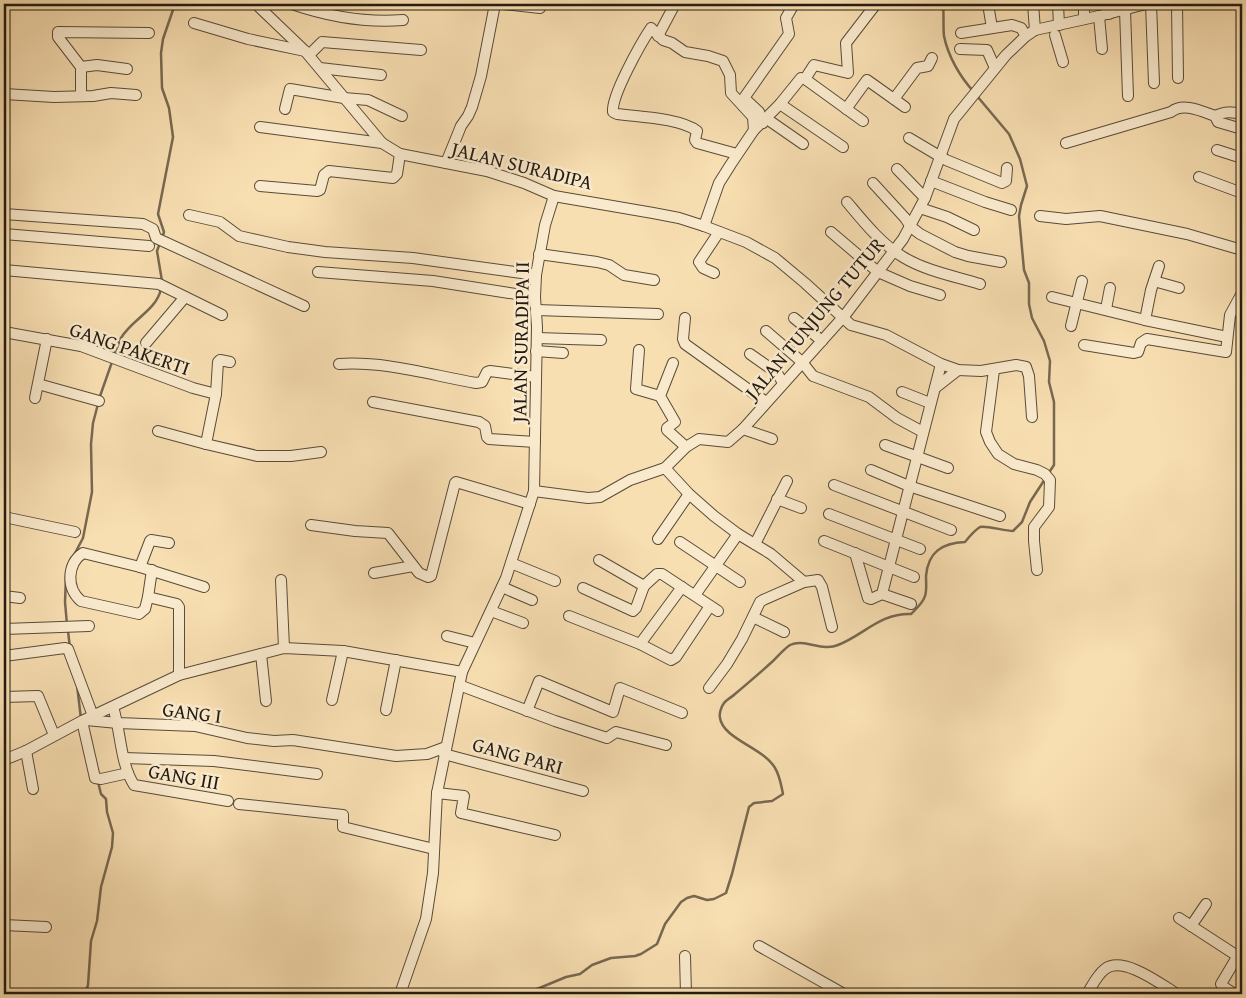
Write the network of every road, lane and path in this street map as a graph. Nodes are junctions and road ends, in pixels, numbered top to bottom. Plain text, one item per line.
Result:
1 (256, 4) edge
2 (292, 4) edge
3 (494, 4) edge
4 (503, 4) edge
5 (675, 4) edge
6 (794, 4) edge
7 (876, 4) edge
8 (988, 4) edge
9 (1033, 4) edge
10 (1058, 4) edge
11 (1084, 4) edge
12 (1146, 4) edge
13 (1151, 4) edge
14 (1177, 4) edge
15 (307, 6) edge
16 (1130, 7) edge
17 (540, 8) dead end
18 (1106, 10) edge
19 (1084, 19) junction
20 (403, 20) dead end
21 (194, 24) dead end
22 (992, 28) junction
23 (1035, 30) junction
24 (1057, 30) junction
25 (961, 32) dead end
26 (149, 34) dead end
27 (658, 36) junction
28 (1026, 36) junction
29 (960, 49) dead end
30 (1102, 49) dead end
31 (421, 50) dead end
32 (307, 53) junction
33 (932, 58) dead end
34 (1063, 62) dead end
35 (82, 66) junction
36 (320, 68) junction
37 (995, 68) junction
38 (127, 69) dead end
39 (381, 75) dead end
40 (1178, 78) dead end
41 (806, 79) junction
42 (1154, 83) dead end
43 (4, 94) edge
44 (136, 95) dead end
45 (82, 96) junction
46 (1128, 96) dead end
47 (344, 98) junction
48 (894, 99) junction
49 (780, 104) junction
50 (905, 107) dead end
51 (285, 109) dead end
52 (846, 109) junction
53 (1242, 114) edge
54 (402, 116) dead end
55 (1215, 116) junction
56 (765, 121) junction
57 (863, 121) dead end
58 (260, 127) dead end
59 (1242, 129) edge
60 (754, 130) junction
61 (909, 138) dead end
62 (1066, 142) dead end
63 (382, 143) junction
64 (803, 144) dead end
65 (843, 147) dead end
66 (1217, 150) dead end
67 (400, 154) junction
68 (738, 154) junction
69 (940, 158) junction
70 (1242, 158) edge
71 (446, 163) junction
72 (1007, 168) dead end
73 (897, 169) dead end
74 (1199, 177) dead end
75 (931, 181) junction
76 (873, 183) dead end
77 (260, 186) dead end
78 (1242, 193) edge
79 (554, 196) junction
80 (925, 198) junction
81 (847, 202) dead end
82 (920, 208) junction
83 (1011, 210) dead end
84 (4, 214) edge
85 (189, 215) dead end
86 (1040, 216) dead end
87 (704, 226) junction
88 (911, 227) junction
89 (974, 230) dead end
90 (719, 232) junction
91 (831, 232) dead end
92 (4, 234) edge
93 (150, 246) dead end
94 (1242, 250) edge
95 (894, 251) junction
96 (539, 254) junction
97 (1001, 262) dead end
98 (1159, 266) dead end
99 (4, 270) edge
100 (318, 272) dead end
101 (878, 272) junction
102 (714, 274) dead end
103 (536, 275) junction
104 (654, 280) dead end
105 (1082, 281) dead end
106 (1154, 281) junction
107 (980, 284) dead end
108 (1110, 288) dead end
109 (1179, 288) dead end
110 (1242, 293) edge
111 (940, 295) dead end
112 (185, 297) junction
113 (535, 297) junction
114 (1052, 297) dead end
115 (1076, 303) junction
116 (304, 306) dead end
117 (1106, 309) junction
118 (536, 310) junction
119 (222, 314) dead end
120 (658, 314) dead end
121 (685, 318) dead end
122 (794, 318) dead end
123 (842, 318) junction
124 (1145, 320) junction
125 (1071, 326) dead end
126 (766, 331) dead end
127 (4, 332) edge
128 (1227, 337) junction
129 (537, 338) junction
130 (47, 339) junction
131 (601, 340) dead end
132 (822, 340) junction
133 (146, 343) dead end
134 (1084, 345) dead end
135 (639, 350) dead end
136 (536, 351) junction
137 (564, 353) dead end
138 (750, 354) dead end
139 (230, 362) dead end
140 (802, 362) junction
141 (673, 363) dead end
142 (339, 364) dead end
143 (941, 364) junction
144 (958, 370) junction
145 (994, 370) junction
146 (536, 377) junction
147 (783, 383) junction
148 (38, 384) junction
149 (935, 388) junction
150 (902, 392) dead end
151 (216, 394) junction
152 (660, 396) junction
153 (35, 398) dead end
154 (98, 401) dead end
155 (373, 402) dead end
156 (766, 402) junction
157 (930, 403) junction
158 (1032, 417) dead end
159 (743, 429) junction
160 (158, 431) dead end
161 (923, 432) junction
162 (772, 439) dead end
163 (535, 442) junction
164 (206, 444) junction
165 (885, 445) dead end
166 (686, 447) junction
167 (321, 452) dead end
168 (917, 458) junction
169 (665, 468) junction
170 (948, 468) dead end
171 (871, 470) dead end
172 (787, 482) dead end
173 (834, 485) dead end
174 (909, 486) junction
175 (534, 491) junction
176 (689, 494) junction
177 (777, 499) junction
178 (530, 504) junction
179 (801, 508) dead end
180 (903, 512) junction
181 (829, 514) dead end
182 (1000, 516) dead end
183 (4, 517) edge
184 (311, 525) dead end
185 (951, 530) dead end
186 (75, 532) dead end
187 (738, 534) junction
188 (658, 539) dead end
189 (896, 539) junction
190 (824, 541) dead end
191 (680, 542) dead end
192 (169, 543) dead end
193 (755, 544) junction
194 (920, 548) dead end
195 (855, 553) junction
196 (599, 560) dead end
197 (511, 563) junction
198 (413, 566) junction
199 (714, 566) junction
200 (140, 567) junction
201 (889, 567) junction
202 (152, 570) junction
203 (1037, 570) dead end
204 (374, 573) dead end
205 (914, 577) dead end
206 (282, 580) dead end
207 (555, 581) dead end
208 (740, 582) dead end
209 (804, 582) junction
210 (204, 586) dead end
211 (644, 586) junction
212 (502, 587) junction
213 (682, 587) junction
214 (583, 588) dead end
215 (882, 594) junction
216 (695, 595) junction
217 (4, 596) edge
218 (148, 597) junction
219 (20, 598) dead end
220 (532, 600) dead end
221 (911, 604) dead end
222 (492, 611) junction
223 (569, 616) dead end
224 (753, 617) junction
225 (523, 623) dead end
226 (89, 626) dead end
227 (832, 627) dead end
228 (4, 629) edge
229 (784, 632) dead end
230 (447, 636) dead end
231 (475, 643) junction
232 (640, 644) junction
233 (284, 648) junction
234 (343, 651) junction
235 (261, 654) junction
236 (4, 656) edge
237 (396, 660) junction
238 (462, 672) junction
239 (178, 676) junction
240 (459, 685) junction
241 (708, 688) dead end
242 (4, 697) edge
243 (332, 700) dead end
244 (266, 701) dead end
245 (113, 707) junction
246 (386, 710) dead end
247 (527, 711) junction
248 (682, 713) dead end
249 (87, 719) junction
250 (118, 724) junction
251 (54, 736) junction
252 (666, 746) dead end
253 (445, 750) junction
254 (26, 752) junction
255 (4, 758) edge
256 (124, 758) junction
257 (128, 773) junction
258 (316, 774) dead end
259 (33, 789) dead end
260 (583, 791) dead end
261 (437, 793) junction
262 (228, 801) dead end
263 (239, 804) dead end
264 (555, 835) dead end
265 (434, 849) junction
266 (1206, 904) dead end
267 (1179, 918) dead end
268 (4, 925) edge
269 (1191, 926) junction
270 (46, 927) dead end
271 (759, 946) dead end
272 (685, 956) dead end
273 (1240, 958) edge
274 (400, 994) edge
275 (686, 994) edge
276 (844, 994) edge
277 (1087, 994) edge
278 (1177, 994) edge
279 (1234, 994) edge

1 - 32 street, JALAN SURADIPA
2 - 15 street
3 - 71 street
4 - 17 street
5 - 27 street
6 - 56 street
7 - 41 street
8 - 22 street
9 - 23 street
10 - 24 street
11 - 19 street
12 - 16 street, JALAN TUNJUNG TUTUR
13 - 42 street
14 - 40 street
15 - 20 street
16 - 18 street, JALAN TUNJUNG TUTUR
16 - 46 street
18 - 19 street, JALAN TUNJUNG TUTUR
18 - 30 street
19 - 24 street, JALAN TUNJUNG TUTUR
21 - 32 street
22 - 25 street
22 - 28 street
23 - 24 street, JALAN TUNJUNG TUTUR
23 - 28 street, JALAN TUNJUNG TUTUR
24 - 34 street
26 - 35 street
27 - 60 street
27 - 68 street
28 - 37 street, JALAN TUNJUNG TUTUR
29 - 37 street
31 - 32 street
32 - 36 street, JALAN SURADIPA
33 - 48 street
35 - 38 street
35 - 45 street
36 - 39 street
36 - 47 street, JALAN SURADIPA
37 - 69 street, JALAN TUNJUNG TUTUR
41 - 49 street
41 - 52 street
43 - 45 street
44 - 45 street
47 - 51 street
47 - 54 street
47 - 63 street, JALAN SURADIPA
48 - 50 street
48 - 52 street
49 - 56 street
49 - 65 street
52 - 57 street
53 - 55 street
55 - 59 street
55 - 62 street
56 - 60 street
56 - 64 street
58 - 63 street
60 - 68 street
61 - 69 street
63 - 67 street, JALAN SURADIPA
66 - 70 street
67 - 71 street, JALAN SURADIPA
67 - 77 street
68 - 87 street
69 - 72 street
69 - 75 street, JALAN TUNJUNG TUTUR
71 - 79 street, JALAN SURADIPA
73 - 80 street
74 - 78 street
75 - 80 street, JALAN TUNJUNG TUTUR
75 - 83 street
76 - 88 street
79 - 87 street, JALAN SURADIPA
79 - 96 street, JALAN SURADIPA II
80 - 82 street, JALAN TUNJUNG TUTUR
81 - 95 street
82 - 88 street, JALAN TUNJUNG TUTUR
82 - 89 street
84 - 116 street
85 - 103 street
86 - 94 street
87 - 90 street, JALAN SURADIPA
88 - 95 street, JALAN TUNJUNG TUTUR
88 - 97 street
90 - 102 street
90 - 123 street, JALAN SURADIPA
91 - 101 street
92 - 93 street
95 - 101 street, JALAN TUNJUNG TUTUR
95 - 107 street
96 - 103 street, JALAN SURADIPA II
96 - 104 street
98 - 106 street
99 - 112 street
100 - 113 street
101 - 111 street
101 - 123 street, JALAN TUNJUNG TUTUR
103 - 113 street, JALAN SURADIPA II
105 - 115 street
106 - 109 street
106 - 124 street
108 - 117 street
110 - 128 street
112 - 119 street
112 - 133 street
113 - 118 street, JALAN SURADIPA II
114 - 115 street
115 - 117 street
115 - 125 street
117 - 124 street
118 - 120 street
118 - 129 street, JALAN SURADIPA II
121 - 156 street
122 - 132 street
123 - 132 street, JALAN TUNJUNG TUTUR
123 - 143 street, JALAN SURADIPA
124 - 128 street
126 - 140 street
127 - 130 street, GANG PAKERTI
128 - 134 street
129 - 131 street
129 - 136 street, JALAN SURADIPA II
130 - 148 street
130 - 151 street, GANG PAKERTI
132 - 140 street, JALAN TUNJUNG TUTUR
135 - 152 street
136 - 137 street
136 - 146 street, JALAN SURADIPA II
138 - 147 street
139 - 151 street
140 - 147 street, JALAN TUNJUNG TUTUR
140 - 161 street
141 - 152 street
142 - 146 street
143 - 144 street, JALAN SURADIPA
143 - 149 street
144 - 145 street, JALAN SURADIPA
144 - 149 street
145 - 158 street, JALAN SURADIPA
145 - 203 street
146 - 163 street, JALAN SURADIPA II
147 - 156 street, JALAN TUNJUNG TUTUR
148 - 153 street
148 - 154 street
149 - 157 street
150 - 157 street
151 - 164 street
152 - 166 street
155 - 163 street
156 - 159 street, JALAN TUNJUNG TUTUR
157 - 161 street
159 - 162 street
159 - 166 street, JALAN TUNJUNG TUTUR
160 - 164 street
161 - 168 street
163 - 175 street, JALAN SURADIPA II
164 - 167 street
165 - 168 street
166 - 169 street, JALAN TUNJUNG TUTUR
168 - 170 street
168 - 174 street
169 - 175 street, JALAN TUNJUNG TUTUR
169 - 176 street
171 - 174 street
172 - 177 street
173 - 180 street
174 - 180 street
174 - 182 street
175 - 178 street, JALAN SURADIPA II
176 - 187 street
176 - 188 street
177 - 179 street
177 - 193 street
178 - 197 street, JALAN SURADIPA II
178 - 198 street
180 - 185 street
180 - 189 street
181 - 189 street
183 - 186 street
184 - 198 street
187 - 193 street
187 - 199 street
189 - 194 street
189 - 201 street
190 - 195 street
191 - 199 street
192 - 200 street
193 - 209 street
195 - 201 street
195 - 215 street
196 - 211 street
197 - 207 street
197 - 212 street, JALAN SURADIPA II
198 - 204 street
199 - 208 street
199 - 216 street
200 - 202 street
200 - 218 street
201 - 205 street
201 - 215 street
202 - 210 street
202 - 218 street
206 - 233 street
209 - 224 street
209 - 227 street
211 - 213 street
211 - 214 street
212 - 220 street
212 - 222 street, JALAN SURADIPA II
213 - 216 street
213 - 232 street
215 - 221 street
216 - 232 street
217 - 219 street
218 - 239 street
222 - 225 street
222 - 231 street, JALAN SURADIPA II
223 - 232 street
224 - 229 street
224 - 241 street
226 - 228 street
230 - 231 street
231 - 238 street, JALAN SURADIPA II
233 - 234 street
233 - 235 street
234 - 237 street
234 - 243 street
235 - 239 street
235 - 244 street
236 - 249 street
237 - 238 street
237 - 246 street
238 - 240 street, JALAN SURADIPA II
239 - 245 street
240 - 247 street
240 - 253 street, JALAN SURADIPA II
242 - 251 street
245 - 249 street
245 - 250 street, GANG III
247 - 248 street
247 - 252 street
249 - 250 street, GANG I
249 - 251 street
249 - 257 street
250 - 253 street, GANG I
250 - 256 street, GANG III
251 - 254 street
253 - 260 street, GANG PARI
253 - 261 street, JALAN SURADIPA II
254 - 255 street
254 - 259 street
256 - 257 street, GANG III
256 - 258 street
257 - 262 street, GANG III
261 - 264 street
261 - 265 street, JALAN SURADIPA II
263 - 265 street
265 - 274 street, JALAN SURADIPA II
266 - 269 street
267 - 269 street
268 - 270 street
269 - 273 street
271 - 276 street
272 - 275 street
273 - 279 street
277 - 278 street

